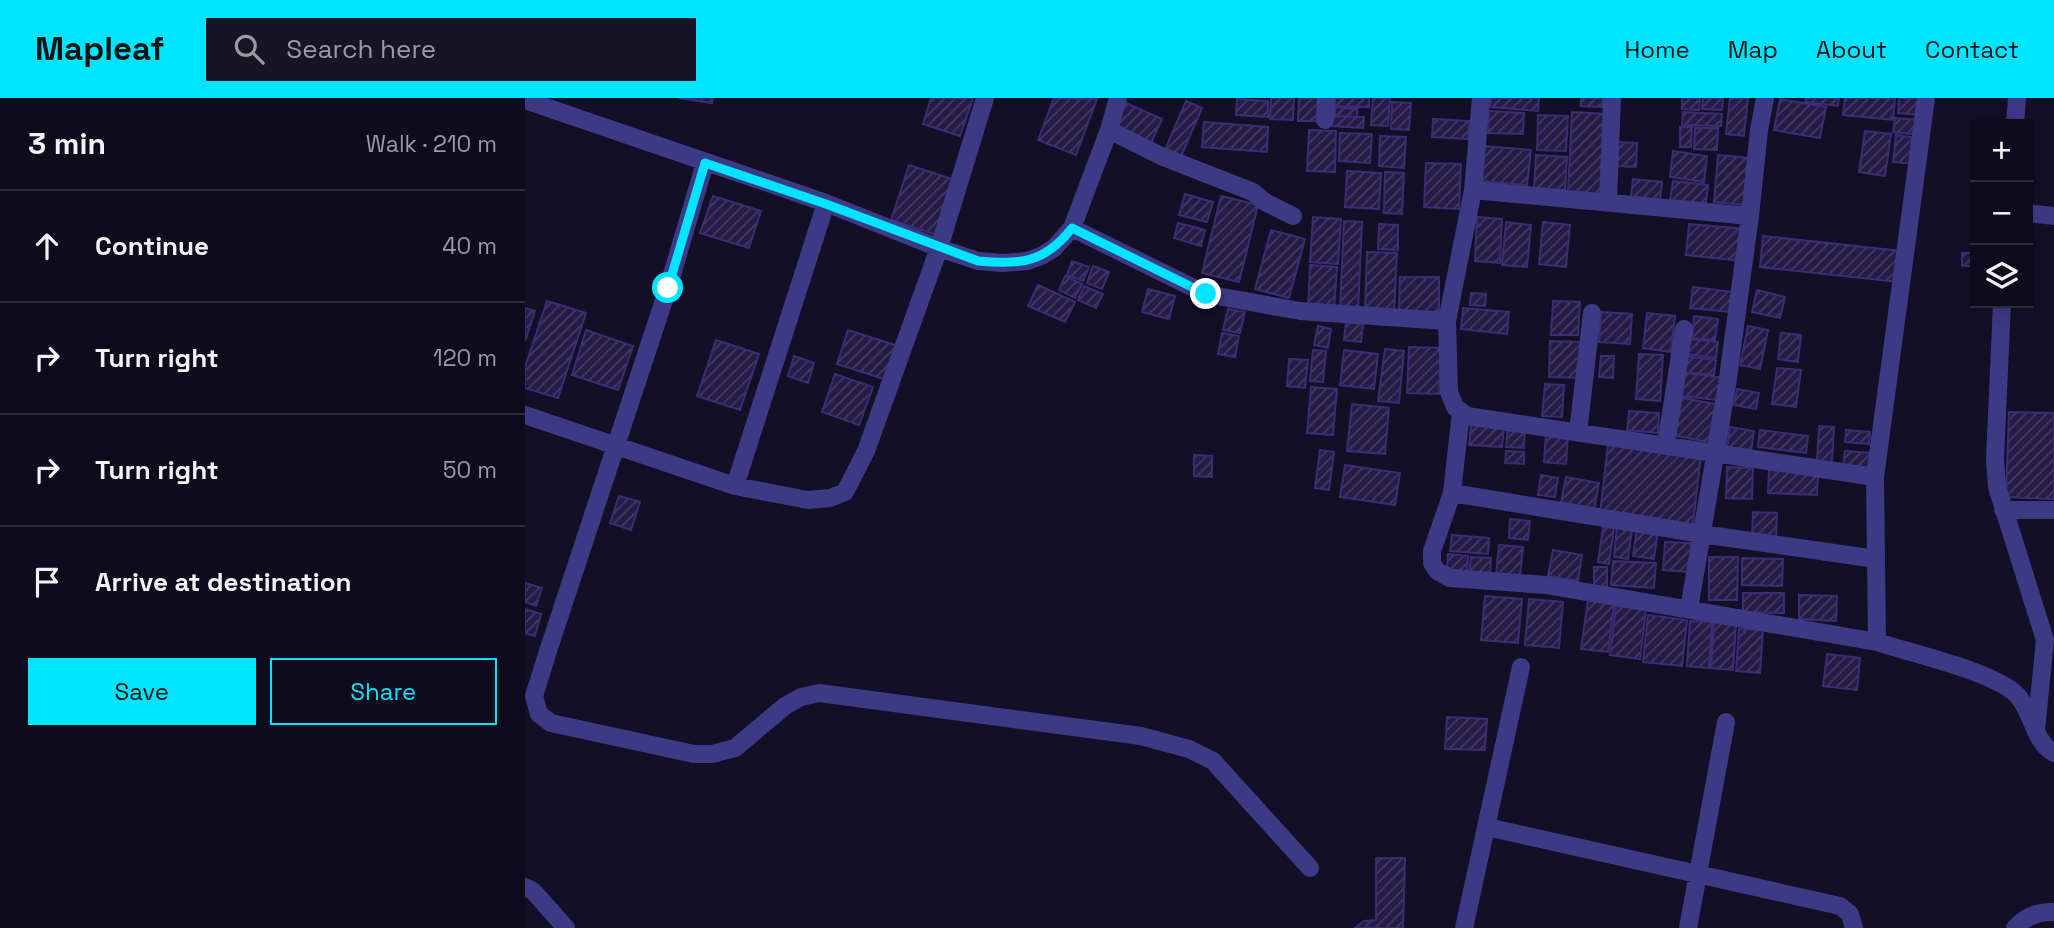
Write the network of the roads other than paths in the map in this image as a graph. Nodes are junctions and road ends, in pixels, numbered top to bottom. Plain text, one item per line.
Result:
1 (985, 98) edge
2 (1118, 98) edge
3 (1326, 98) edge
4 (1481, 98) edge
5 (1612, 98) edge
6 (1765, 98) edge
7 (1926, 98) edge
8 (2017, 98) edge
9 (525, 100) edge
10 (2015, 119) edge
11 (1325, 120) dead end
12 (1109, 130) junction
13 (705, 163) junction
14 (1473, 190) junction
15 (1608, 201) junction
16 (826, 204) junction
17 (2033, 214) edge
18 (1293, 216) dead end
19 (1750, 216) junction
20 (2054, 216) edge
21 (1072, 228) junction
22 (939, 248) junction
23 (2002, 308) edge
24 (1592, 313) dead end
25 (1447, 321) junction
26 (1683, 329) dead end
27 (1461, 412) junction
28 (525, 415) edge
29 (1578, 432) junction
30 (1666, 445) junction
31 (615, 446) junction
32 (1714, 452) junction
33 (1875, 477) junction
34 (735, 486) junction
35 (1452, 494) junction
36 (2003, 510) junction
37 (2054, 510) edge
38 (1702, 534) junction
39 (1876, 559) junction
40 (1689, 609) junction
41 (2049, 640) edge
42 (1877, 642) junction
43 (1521, 667) dead end
44 (532, 713) edge
45 (1725, 722) dead end
46 (2036, 730) junction
47 (2054, 753) edge
48 (1487, 827) junction
49 (1310, 868) dead end
50 (1699, 876) junction
51 (525, 887) edge
52 (2054, 912) edge
53 (566, 928) edge
54 (1464, 928) edge
55 (1688, 928) edge
56 (1854, 928) edge
57 (2015, 928) edge

1 - 22 street
2 - 12 street
3 - 11 street
4 - 14 street
5 - 15 street
6 - 19 street
7 - 33 street
8 - 10 street
9 - 13 street
12 - 18 street
12 - 21 street
13 - 16 street
13 - 31 street
14 - 15 street
14 - 25 street
15 - 19 street
16 - 22 street
16 - 34 street
17 - 20 street
19 - 32 street
21 - 22 street
21 - 25 street
22 - 34 street
23 - 36 street
24 - 29 street
25 - 27 street
26 - 30 street
27 - 29 street
27 - 35 street
28 - 31 street
29 - 30 street
30 - 32 street
31 - 34 street
31 - 44 street
32 - 33 street
32 - 38 street
33 - 39 street
35 - 38 street
35 - 40 street
36 - 37 street
36 - 41 street
38 - 39 street
38 - 40 street
39 - 42 street
40 - 42 street
41 - 46 street
42 - 46 street
43 - 48 street
44 - 49 street
45 - 50 street
46 - 47 street
48 - 50 street
48 - 54 street
50 - 55 street
50 - 56 street
51 - 53 street
52 - 57 street

